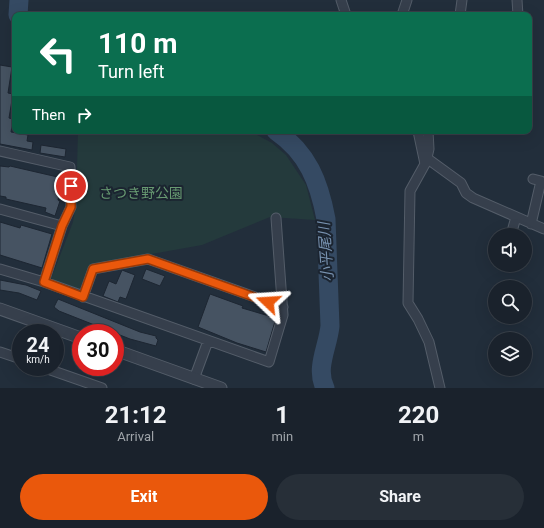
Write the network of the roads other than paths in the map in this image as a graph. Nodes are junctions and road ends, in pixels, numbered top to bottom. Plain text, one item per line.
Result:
1 (340, 0) edge
2 (407, 0) edge
3 (462, 0) edge
4 (517, 0) edge
5 (345, 12) edge
6 (403, 12) edge
7 (460, 12) edge
8 (518, 12) edge
9 (419, 134) edge
10 (428, 134) edge
11 (0, 151) edge
12 (426, 161) junction
13 (533, 179) dead end
14 (0, 209) edge
15 (516, 217) junction
16 (276, 218) dead end
17 (531, 224) junction
18 (62, 226) junction
19 (513, 228) edge
20 (544, 229) edge
21 (0, 269) edge
22 (44, 282) junction
23 (83, 297) junction
24 (283, 307) junction
25 (0, 309) edge
26 (72, 335) edge
27 (208, 341) junction
28 (0, 352) edge
29 (124, 354) edge
30 (12, 357) edge
31 (64, 375) edge
32 (192, 383) edge
33 (102, 388) edge
34 (221, 388) edge
35 (440, 388) edge

1 - 5 street
2 - 6 street
3 - 7 street
4 - 8 street
9 - 12 street
10 - 12 street
11 - 18 street
12 - 15 street
12 - 35 street
13 - 17 street
14 - 18 street
15 - 17 street
15 - 19 street
16 - 24 street
17 - 20 street
18 - 22 street
21 - 22 street
22 - 23 street
23 - 24 street
23 - 27 street
24 - 27 street
25 - 26 street
27 - 32 street
28 - 30 street
29 - 32 street
31 - 33 street
32 - 34 street

